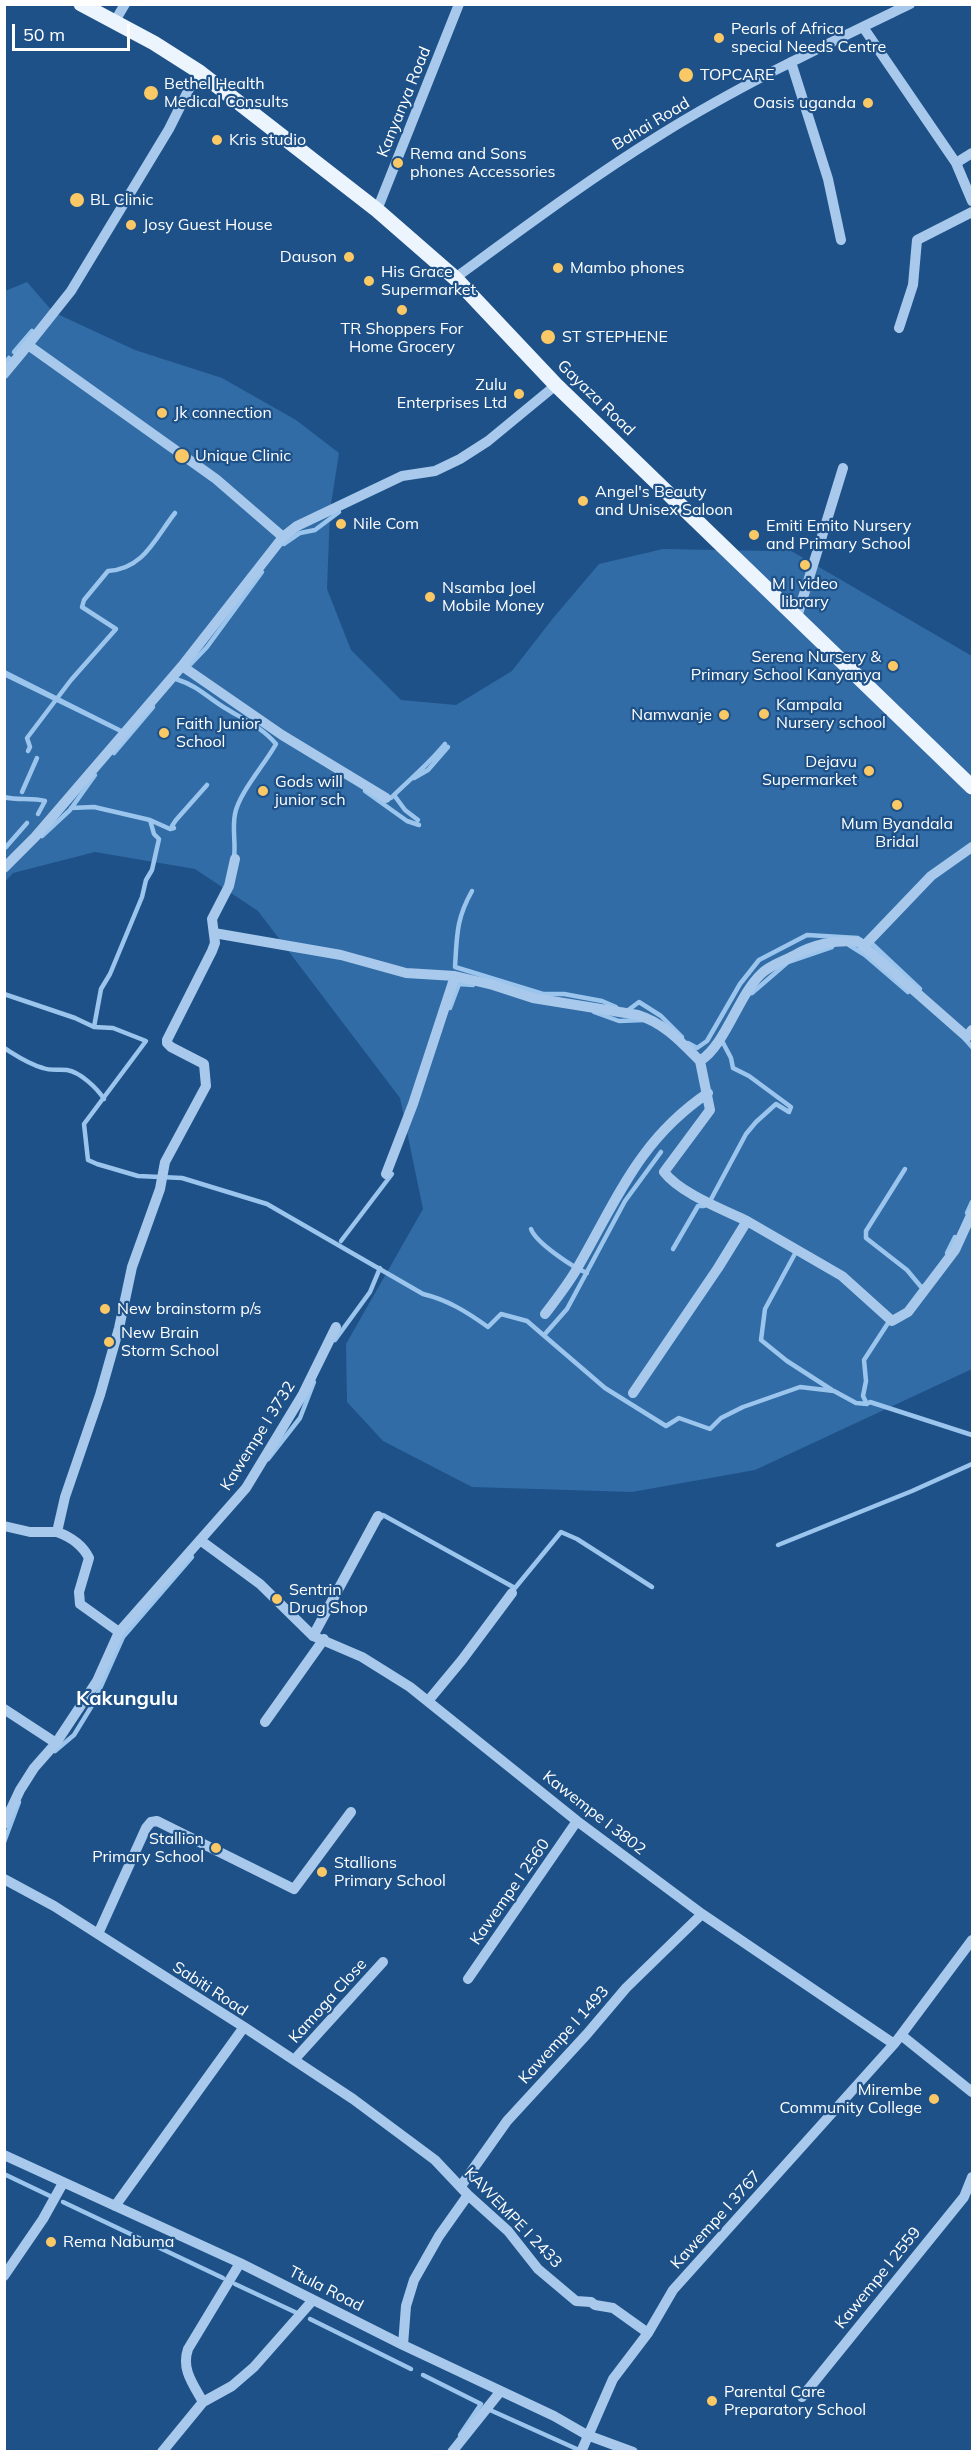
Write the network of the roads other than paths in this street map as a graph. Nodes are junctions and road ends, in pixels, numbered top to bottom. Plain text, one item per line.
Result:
1 (81, 4) edge
2 (125, 4) edge
3 (459, 4) edge
4 (910, 4) edge
5 (115, 21) junction
6 (863, 27) junction
7 (791, 62) junction
8 (198, 71) junction
9 (972, 153) edge
10 (956, 163) junction
11 (972, 201) edge
12 (377, 210) junction
13 (972, 212) edge
14 (841, 240) dead end
15 (455, 278) junction
16 (900, 328) dead end
17 (28, 345) junction
18 (4, 374) edge
19 (556, 385) junction
20 (843, 468) dead end
21 (283, 537) junction
22 (797, 617) junction
23 (182, 666) junction
24 (972, 787) edge
25 (386, 798) dead end
26 (972, 847) edge
27 (236, 859) dead end
28 (4, 868) edge
29 (214, 933) junction
30 (863, 946) junction
31 (455, 976) junction
32 (971, 1037) edge
33 (700, 1060) junction
34 (708, 1093) junction
35 (386, 1174) dead end
36 (972, 1213) edge
37 (747, 1221) junction
38 (545, 1314) dead end
39 (336, 1327) dead end
40 (633, 1393) dead end
41 (378, 1516) dead end
42 (4, 1526) edge
43 (57, 1532) junction
44 (200, 1540) junction
45 (512, 1593) dead end
46 (119, 1632) junction
47 (318, 1637) junction
48 (428, 1701) junction
49 (4, 1709) edge
50 (265, 1722) dead end
51 (56, 1743) junction
52 (351, 1812) dead end
53 (577, 1821) junction
54 (4, 1824) edge
55 (4, 1879) edge
56 (702, 1914) junction
57 (98, 1934) junction
58 (972, 1940) edge
59 (383, 1962) dead end
60 (468, 1979) dead end
61 (244, 2027) junction
62 (898, 2040) junction
63 (294, 2060) junction
64 (972, 2092) edge
65 (4, 2155) edge
66 (972, 2176) edge
67 (63, 2183) junction
68 (461, 2186) junction
69 (468, 2195) junction
70 (115, 2206) junction
71 (240, 2263) junction
72 (4, 2276) edge
73 (313, 2300) junction
74 (648, 2332) junction
75 (403, 2345) junction
76 (500, 2392) junction
77 (802, 2397) dead end
78 (203, 2402) junction
79 (587, 2435) junction
80 (162, 2451) edge
81 (452, 2451) edge
82 (581, 2451) edge
83 (633, 2451) edge

1 - 5 main road, Gayaza Road
2 - 5 street
3 - 12 street, Kanyanya Road
4 - 6 street, Bahai Road
5 - 8 main road, Gayaza Road
6 - 7 street, Bahai Road
6 - 10 street
7 - 14 street
7 - 15 street, Bahai Road
8 - 12 main road, Gayaza Road
8 - 17 street
9 - 10 street
10 - 11 street
12 - 15 main road, Gayaza Road
13 - 16 street
15 - 19 main road, Gayaza Road
17 - 18 street
17 - 21 street
19 - 21 street
19 - 22 main road, Gayaza Road
20 - 22 street
21 - 23 street
22 - 24 main road, Gayaza Road
23 - 25 street
23 - 28 street
26 - 30 street
27 - 29 street
29 - 31 street
29 - 43 street
30 - 32 street
30 - 33 street
31 - 33 street
31 - 35 street
33 - 34 street
34 - 37 street
34 - 38 street
36 - 37 street
37 - 40 street
39 - 44 street, Kawempe I 3732
41 - 47 street
42 - 43 street
43 - 46 street
44 - 46 street, Kawempe I 3732
44 - 47 street, Kawempe I 3802
45 - 48 street
46 - 51 street, Kawempe I 3732
47 - 48 street, Kawempe I 3802
47 - 50 street
48 - 53 street, Kawempe I 3802
49 - 51 street
51 - 54 street, Kawempe I 3732
52 - 57 street
53 - 56 street, Kawempe I 3802
53 - 60 street, Kawempe I 2560
55 - 57 street, Sabiti Road
56 - 62 street, Kawempe I 3802
56 - 68 street, Kawempe I 1493
57 - 61 street, Sabiti Road
58 - 62 street, Kawempe I 3767
59 - 63 street, Kamoga Close
61 - 63 street, KAWEMPE I 2433
61 - 70 street, Sabiti Road
62 - 64 street, Kawempe I 3802
62 - 74 street, Kawempe I 3767
63 - 68 street, KAWEMPE I 2433
65 - 67 street, Ttula Road
66 - 77 street, Kawempe I 2559
67 - 70 street, Ttula Road
67 - 72 street
68 - 69 street, KAWEMPE I 2433
69 - 74 street, KAWEMPE I 2433
69 - 75 street
70 - 71 street, Ttula Road
71 - 73 street, Ttula Road
71 - 78 street
73 - 75 street, Ttula Road
73 - 78 street
74 - 79 street, Kawempe I 3767
75 - 76 street, Ttula Road
76 - 79 street, Ttula Road
76 - 81 street
78 - 80 street
79 - 82 street, Kawempe I 3767
79 - 83 street, Ttula Road

